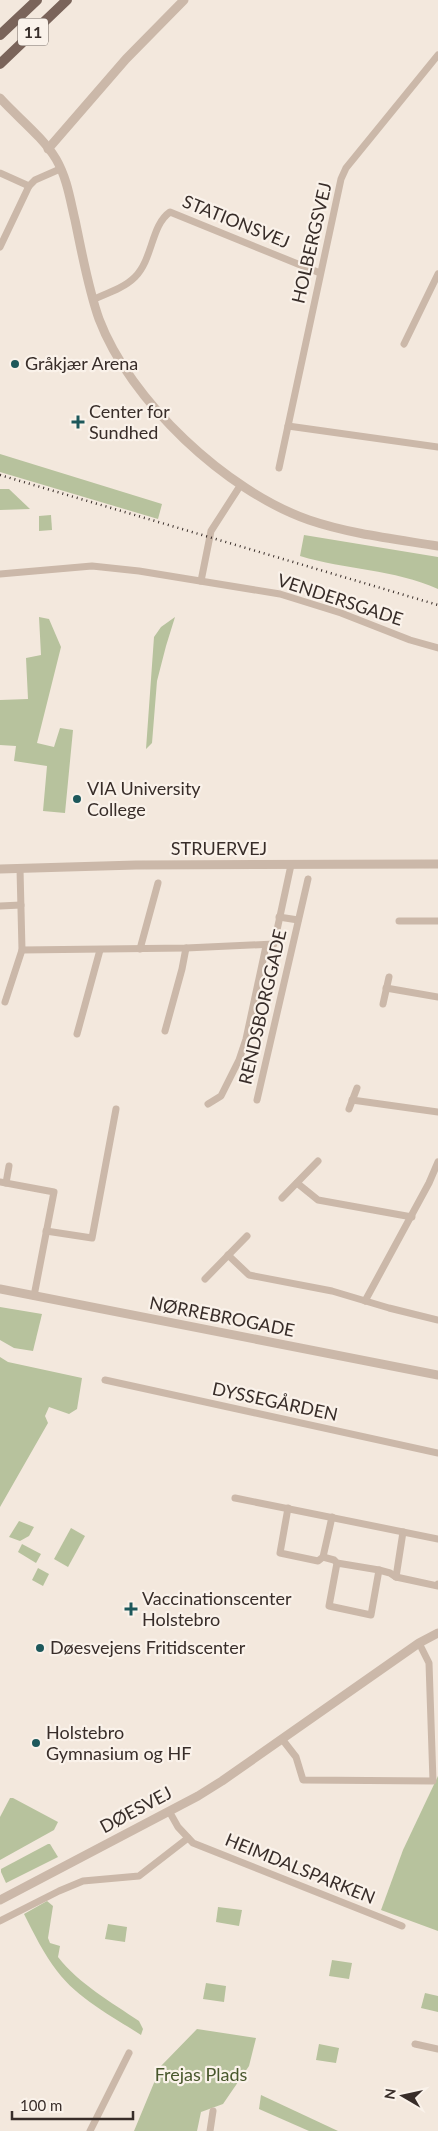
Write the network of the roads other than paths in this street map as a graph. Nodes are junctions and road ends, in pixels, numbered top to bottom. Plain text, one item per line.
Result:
1 (37, 0) edge
2 (67, 0) edge
3 (184, 0) edge
4 (0, 35) edge
5 (438, 55) edge
6 (0, 64) edge
7 (0, 98) edge
8 (48, 148) junction
9 (60, 168) junction
10 (0, 173) edge
11 (29, 186) junction
12 (0, 248) edge
13 (320, 273) junction
14 (438, 274) edge
15 (94, 299) junction
16 (404, 344) dead end
17 (288, 426) junction
18 (438, 447) edge
19 (279, 468) dead end
20 (240, 486) junction
21 (438, 546) edge
22 (0, 574) edge
23 (201, 581) junction
24 (438, 648) edge
25 (438, 864) edge
26 (291, 865) junction
27 (0, 869) edge
28 (20, 869) junction
29 (308, 879) dead end
30 (158, 883) dead end
31 (20, 905) junction
32 (0, 906) edge
33 (279, 917) junction
34 (298, 920) junction
35 (438, 921) edge
36 (399, 922) dead end
37 (266, 946) junction
38 (186, 948) junction
39 (140, 949) junction
40 (22, 950) junction
41 (100, 950) junction
42 (389, 977) dead end
43 (386, 988) junction
44 (438, 997) edge
45 (5, 1002) dead end
46 (383, 1004) dead end
47 (165, 1031) dead end
48 (77, 1034) dead end
49 (358, 1088) dead end
50 (257, 1100) dead end
51 (352, 1100) junction
52 (208, 1104) dead end
53 (116, 1108) dead end
54 (348, 1109) dead end
55 (438, 1112) edge
56 (318, 1161) dead end
57 (9, 1166) dead end
58 (438, 1166) edge
59 (3, 1182) edge
60 (297, 1183) junction
61 (282, 1198) dead end
62 (412, 1217) junction
63 (46, 1231) junction
64 (247, 1236) dead end
65 (228, 1255) junction
66 (205, 1279) dead end
67 (0, 1289) edge
68 (34, 1296) junction
69 (365, 1301) junction
70 (438, 1320) edge
71 (438, 1375) edge
72 (105, 1380) dead end
73 (438, 1453) edge
74 (235, 1498) dead end
75 (288, 1508) junction
76 (332, 1517) junction
77 (403, 1532) junction
78 (438, 1539) edge
79 (323, 1557) junction
80 (337, 1563) junction
81 (379, 1570) junction
82 (396, 1577) junction
83 (438, 1584) edge
84 (438, 1633) edge
85 (419, 1643) junction
86 (282, 1739) junction
87 (169, 1811) junction
88 (188, 1838) junction
89 (0, 1900) edge
90 (0, 1921) edge
91 (402, 1926) dead end
92 (415, 2044) dead end
93 (438, 2049) edge
94 (129, 2053) dead end
95 (213, 2111) dead end
96 (90, 2131) edge
97 (210, 2131) edge

1 - 4 main road, 11
2 - 6 main road, 11
3 - 8 street
5 - 13 street, HOLBERGSVEJ
7 - 8 street
8 - 9 street
9 - 11 street
9 - 15 street
10 - 11 street
11 - 12 street
13 - 15 street, STATIONSVEJ
13 - 17 street, HOLBERGSVEJ
14 - 16 street
15 - 20 street
17 - 18 street
17 - 19 street, HOLBERGSVEJ
20 - 21 street
20 - 23 street
22 - 23 street, VENDERSGADE
23 - 24 street, VENDERSGADE
25 - 26 street, STRUERVEJ
26 - 28 street, STRUERVEJ
26 - 33 street, RENDSBORGGADE
27 - 28 street, STRUERVEJ
28 - 31 street
29 - 34 street, RENDSBORGGADE
30 - 39 street
31 - 32 street
31 - 40 street
33 - 34 street, RENDSBORGGADE
33 - 37 street, RENDSBORGGADE
34 - 50 street, RENDSBORGGADE
35 - 36 street
37 - 38 street, RENDSBORGGADE
37 - 52 street, RENDSBORGGADE
38 - 39 street, RENDSBORGGADE
38 - 47 street
39 - 41 street, RENDSBORGGADE
40 - 41 street, RENDSBORGGADE
40 - 45 street
41 - 48 street
42 - 43 street
43 - 44 street
43 - 46 street
49 - 51 street
51 - 54 street
51 - 55 street
53 - 63 street
56 - 60 street
57 - 59 street
58 - 62 street
59 - 63 street
60 - 61 street
60 - 62 street
62 - 69 street
63 - 68 street
64 - 65 street
65 - 66 street
65 - 69 street
67 - 68 street, NØRREBROGADE
68 - 71 street, NØRREBROGADE
69 - 70 street
72 - 73 street, DYSSEGÅRDEN
74 - 75 street
75 - 76 street
75 - 79 street
76 - 77 street
76 - 79 street
77 - 78 street
77 - 82 street
79 - 80 street
80 - 81 street
80 - 81 street
81 - 82 street
82 - 83 street
84 - 85 street, DØESVEJ
85 - 86 street, DØESVEJ
85 - 86 street
86 - 87 street, DØESVEJ
87 - 88 street, HEIMDALSPARKEN
87 - 89 street, DØESVEJ
88 - 90 street
88 - 91 street, HEIMDALSPARKEN
92 - 93 street
94 - 96 street
95 - 97 street

